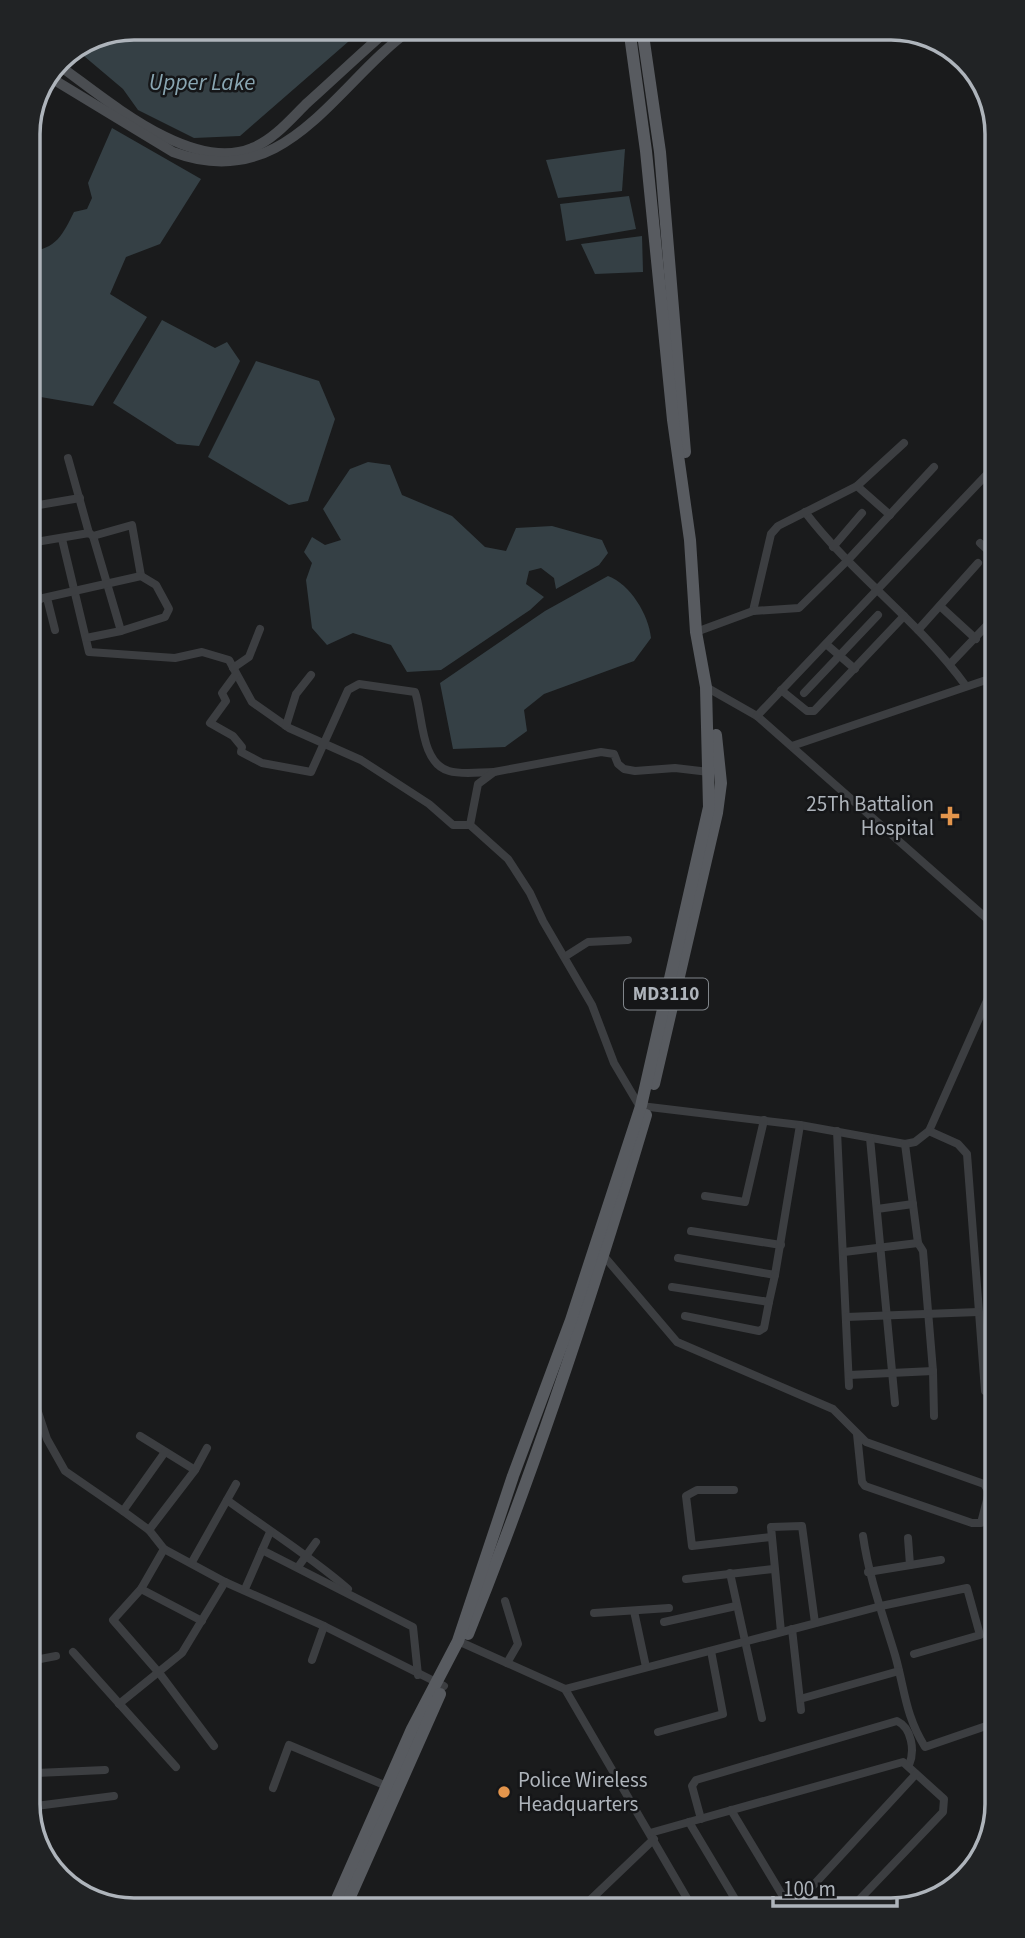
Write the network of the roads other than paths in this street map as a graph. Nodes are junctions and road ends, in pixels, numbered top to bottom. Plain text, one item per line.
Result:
1 (377, 40) edge
2 (398, 40) edge
3 (631, 40) edge
4 (644, 40) edge
5 (66, 71) edge
6 (57, 82) edge
7 (904, 443) dead end
8 (68, 458) dead end
9 (934, 467) dead end
10 (985, 475) edge
11 (857, 486) junction
12 (80, 499) junction
13 (40, 505) edge
14 (805, 512) junction
15 (862, 513) dead end
16 (890, 514) junction
17 (91, 535) junction
18 (62, 539) junction
19 (40, 542) edge
20 (980, 543) dead end
21 (833, 547) junction
22 (985, 548) edge
23 (847, 561) junction
24 (978, 563) dead end
25 (141, 576) junction
26 (107, 583) junction
27 (876, 590) junction
28 (76, 593) junction
29 (40, 600) edge
30 (40, 602) edge
31 (940, 606) junction
32 (753, 611) junction
33 (878, 615) dead end
34 (904, 616) junction
35 (985, 628) edge
36 (260, 629) dead end
37 (55, 630) dead end
38 (918, 630) junction
39 (121, 631) junction
40 (700, 631) junction
41 (86, 638) junction
42 (975, 639) junction
43 (826, 644) junction
44 (839, 656) junction
45 (950, 664) junction
46 (855, 669) junction
47 (235, 671) junction
48 (311, 675) dead end
49 (985, 680) edge
50 (966, 686) junction
51 (709, 688) junction
52 (781, 690) junction
53 (804, 693) dead end
54 (757, 716) junction
55 (285, 726) junction
56 (326, 745) junction
57 (792, 746) junction
58 (494, 772) junction
59 (709, 772) junction
60 (470, 825) junction
61 (985, 916) edge
62 (628, 940) dead end
63 (566, 956) junction
64 (985, 1005) edge
65 (643, 1107) junction
66 (764, 1120) junction
67 (800, 1125) junction
68 (837, 1131) junction
69 (929, 1131) junction
70 (870, 1138) junction
71 (905, 1144) junction
72 (705, 1196) dead end
73 (913, 1205) junction
74 (877, 1209) junction
75 (691, 1231) dead end
76 (918, 1243) junction
77 (781, 1245) junction
78 (881, 1249) junction
79 (844, 1252) junction
80 (603, 1255) junction
81 (678, 1258) dead end
82 (775, 1275) junction
83 (672, 1287) dead end
84 (769, 1302) junction
85 (978, 1312) junction
86 (928, 1314) junction
87 (685, 1316) dead end
88 (887, 1316) junction
89 (846, 1317) junction
90 (933, 1371) junction
91 (893, 1373) junction
92 (849, 1375) junction
93 (849, 1386) dead end
94 (985, 1391) dead end
95 (895, 1403) dead end
96 (934, 1416) dead end
97 (40, 1418) edge
98 (857, 1434) junction
99 (140, 1436) dead end
100 (207, 1448) dead end
101 (165, 1452) junction
102 (195, 1470) junction
103 (236, 1484) dead end
104 (985, 1486) edge
105 (734, 1490) dead end
106 (227, 1500) junction
107 (985, 1508) edge
108 (123, 1511) junction
109 (149, 1531) junction
110 (270, 1532) junction
111 (863, 1536) dead end
112 (771, 1537) junction
113 (908, 1538) dead end
114 (316, 1542) dead end
115 (164, 1549) junction
116 (262, 1550) junction
117 (307, 1554) junction
118 (942, 1560) dead end
119 (192, 1562) junction
120 (910, 1565) junction
121 (298, 1567) junction
122 (773, 1569) junction
123 (868, 1572) junction
124 (730, 1573) junction
125 (686, 1578) dead end
126 (225, 1582) junction
127 (141, 1589) junction
128 (245, 1589) junction
129 (358, 1598) junction
130 (505, 1601) dead end
131 (736, 1606) junction
132 (881, 1606) junction
133 (669, 1608) dead end
134 (634, 1611) junction
135 (594, 1613) dead end
136 (202, 1621) junction
137 (664, 1622) dead end
138 (815, 1623) junction
139 (324, 1626) junction
140 (792, 1629) junction
141 (780, 1632) junction
142 (461, 1642) junction
143 (745, 1642) junction
144 (710, 1651) junction
145 (73, 1652) dead end
146 (914, 1654) dead end
147 (56, 1656) dead end
148 (40, 1659) edge
149 (312, 1660) dead end
150 (507, 1663) junction
151 (646, 1667) junction
152 (899, 1671) junction
153 (160, 1674) junction
154 (418, 1675) junction
155 (440, 1684) junction
156 (565, 1689) junction
157 (800, 1699) junction
158 (119, 1704) junction
159 (801, 1710) dead end
160 (762, 1718) dead end
161 (985, 1726) edge
162 (657, 1732) dead end
163 (214, 1746) dead end
164 (909, 1765) junction
165 (176, 1767) dead end
166 (105, 1770) dead end
167 (40, 1773) edge
168 (916, 1774) junction
169 (391, 1787) junction
170 (273, 1788) dead end
171 (114, 1796) dead end
172 (40, 1805) edge
173 (731, 1810) junction
174 (701, 1819) junction
175 (689, 1822) junction
176 (652, 1836) junction
177 (338, 1898) edge
178 (349, 1898) edge
179 (592, 1898) edge
180 (687, 1898) edge
181 (734, 1898) edge
182 (784, 1898) edge
183 (802, 1898) edge
184 (861, 1898) edge

1 - 5 main road
2 - 6 main road
3 - 40 main road, MD3110
4 - 40 main road, MD3110
7 - 11 street
8 - 12 street
9 - 16 street
10 - 27 street
11 - 14 street
11 - 16 street
12 - 13 street
12 - 17 street
14 - 21 street
14 - 32 street
15 - 21 street
16 - 23 street
17 - 18 street
17 - 25 street
17 - 26 street
18 - 19 street
18 - 28 street
20 - 22 street
21 - 23 street
23 - 27 street
23 - 32 street
24 - 31 street
25 - 26 street
25 - 39 street
26 - 28 street
26 - 39 street
27 - 34 street
27 - 43 street
28 - 29 street
28 - 41 street
30 - 37 street
31 - 38 street
31 - 42 street
32 - 40 street
33 - 44 street
34 - 38 street
34 - 46 street
35 - 42 street
36 - 47 street
38 - 45 street
39 - 41 street
40 - 51 main road, MD3110
41 - 47 street
42 - 45 street
43 - 44 street
43 - 52 street
44 - 46 street
44 - 53 street
45 - 50 street
46 - 52 street
47 - 55 street
47 - 56 street
48 - 55 street
49 - 50 street
50 - 57 street
51 - 54 street
51 - 59 main road, MD3110
51 - 65 main road, MD3110
52 - 54 street
54 - 57 street
55 - 56 street
56 - 58 street
56 - 60 street
57 - 61 street
58 - 59 street
58 - 60 street
59 - 65 main road, MD3110
60 - 63 street
62 - 63 street
63 - 65 street
64 - 69 street
65 - 66 street
65 - 80 main road, MD3110
65 - 142 main road, MD3110
66 - 67 street
66 - 72 street
67 - 68 street
67 - 77 street
68 - 70 street
68 - 79 street
69 - 71 street
69 - 85 street
70 - 71 street
70 - 74 street
71 - 73 street
73 - 74 street
73 - 76 street
74 - 78 street
75 - 77 street
76 - 78 street
76 - 86 street
77 - 82 street
78 - 79 street
78 - 88 street
79 - 89 street
80 - 98 street
80 - 142 main road, MD3110
81 - 82 street
82 - 84 street
83 - 84 street
84 - 87 street
85 - 86 street
85 - 94 street
86 - 88 street
86 - 90 street
88 - 89 street
88 - 91 street
89 - 92 street
90 - 91 street
90 - 96 street
91 - 92 street
91 - 95 street
92 - 93 street
97 - 108 street
98 - 104 street
98 - 107 street
99 - 101 street
100 - 102 street
101 - 102 street
101 - 108 street
102 - 109 street
103 - 106 street
105 - 112 street
106 - 110 street
106 - 119 street
108 - 109 street
109 - 115 street
110 - 116 street
110 - 117 street
111 - 123 street
112 - 122 street
112 - 138 street
113 - 120 street
114 - 117 street
115 - 119 street
115 - 127 street
116 - 121 street
116 - 128 street
117 - 121 street
117 - 129 street
118 - 120 street
119 - 126 street
120 - 123 street
121 - 129 street
122 - 124 street
122 - 141 street
123 - 132 street
124 - 125 street
124 - 131 street
126 - 128 street
126 - 136 street
127 - 136 street
127 - 153 street
128 - 139 street
129 - 154 street
130 - 150 street
131 - 137 street
131 - 143 street
132 - 138 street
132 - 146 street
132 - 152 street
133 - 134 street
134 - 135 street
134 - 151 street
136 - 153 street
138 - 140 street
139 - 149 street
139 - 154 street
140 - 141 street
140 - 157 street
141 - 143 street
142 - 150 street
142 - 155 main road, MD3110
143 - 144 street
143 - 160 street
144 - 151 street
144 - 162 street
145 - 158 street
147 - 148 street
150 - 156 street
151 - 156 street
152 - 157 street
152 - 161 street
153 - 158 street
153 - 163 street
154 - 155 street
155 - 169 main road, MD3110
156 - 176 street
157 - 159 street
158 - 165 street
164 - 168 street
164 - 173 street
164 - 174 street
166 - 167 street
168 - 183 street
168 - 184 street
169 - 170 street
169 - 177 main road, MD3110
169 - 178 main road, MD3110
171 - 172 street
173 - 174 street
173 - 182 street
174 - 175 street
175 - 176 street
175 - 181 street
176 - 179 street
176 - 180 street

